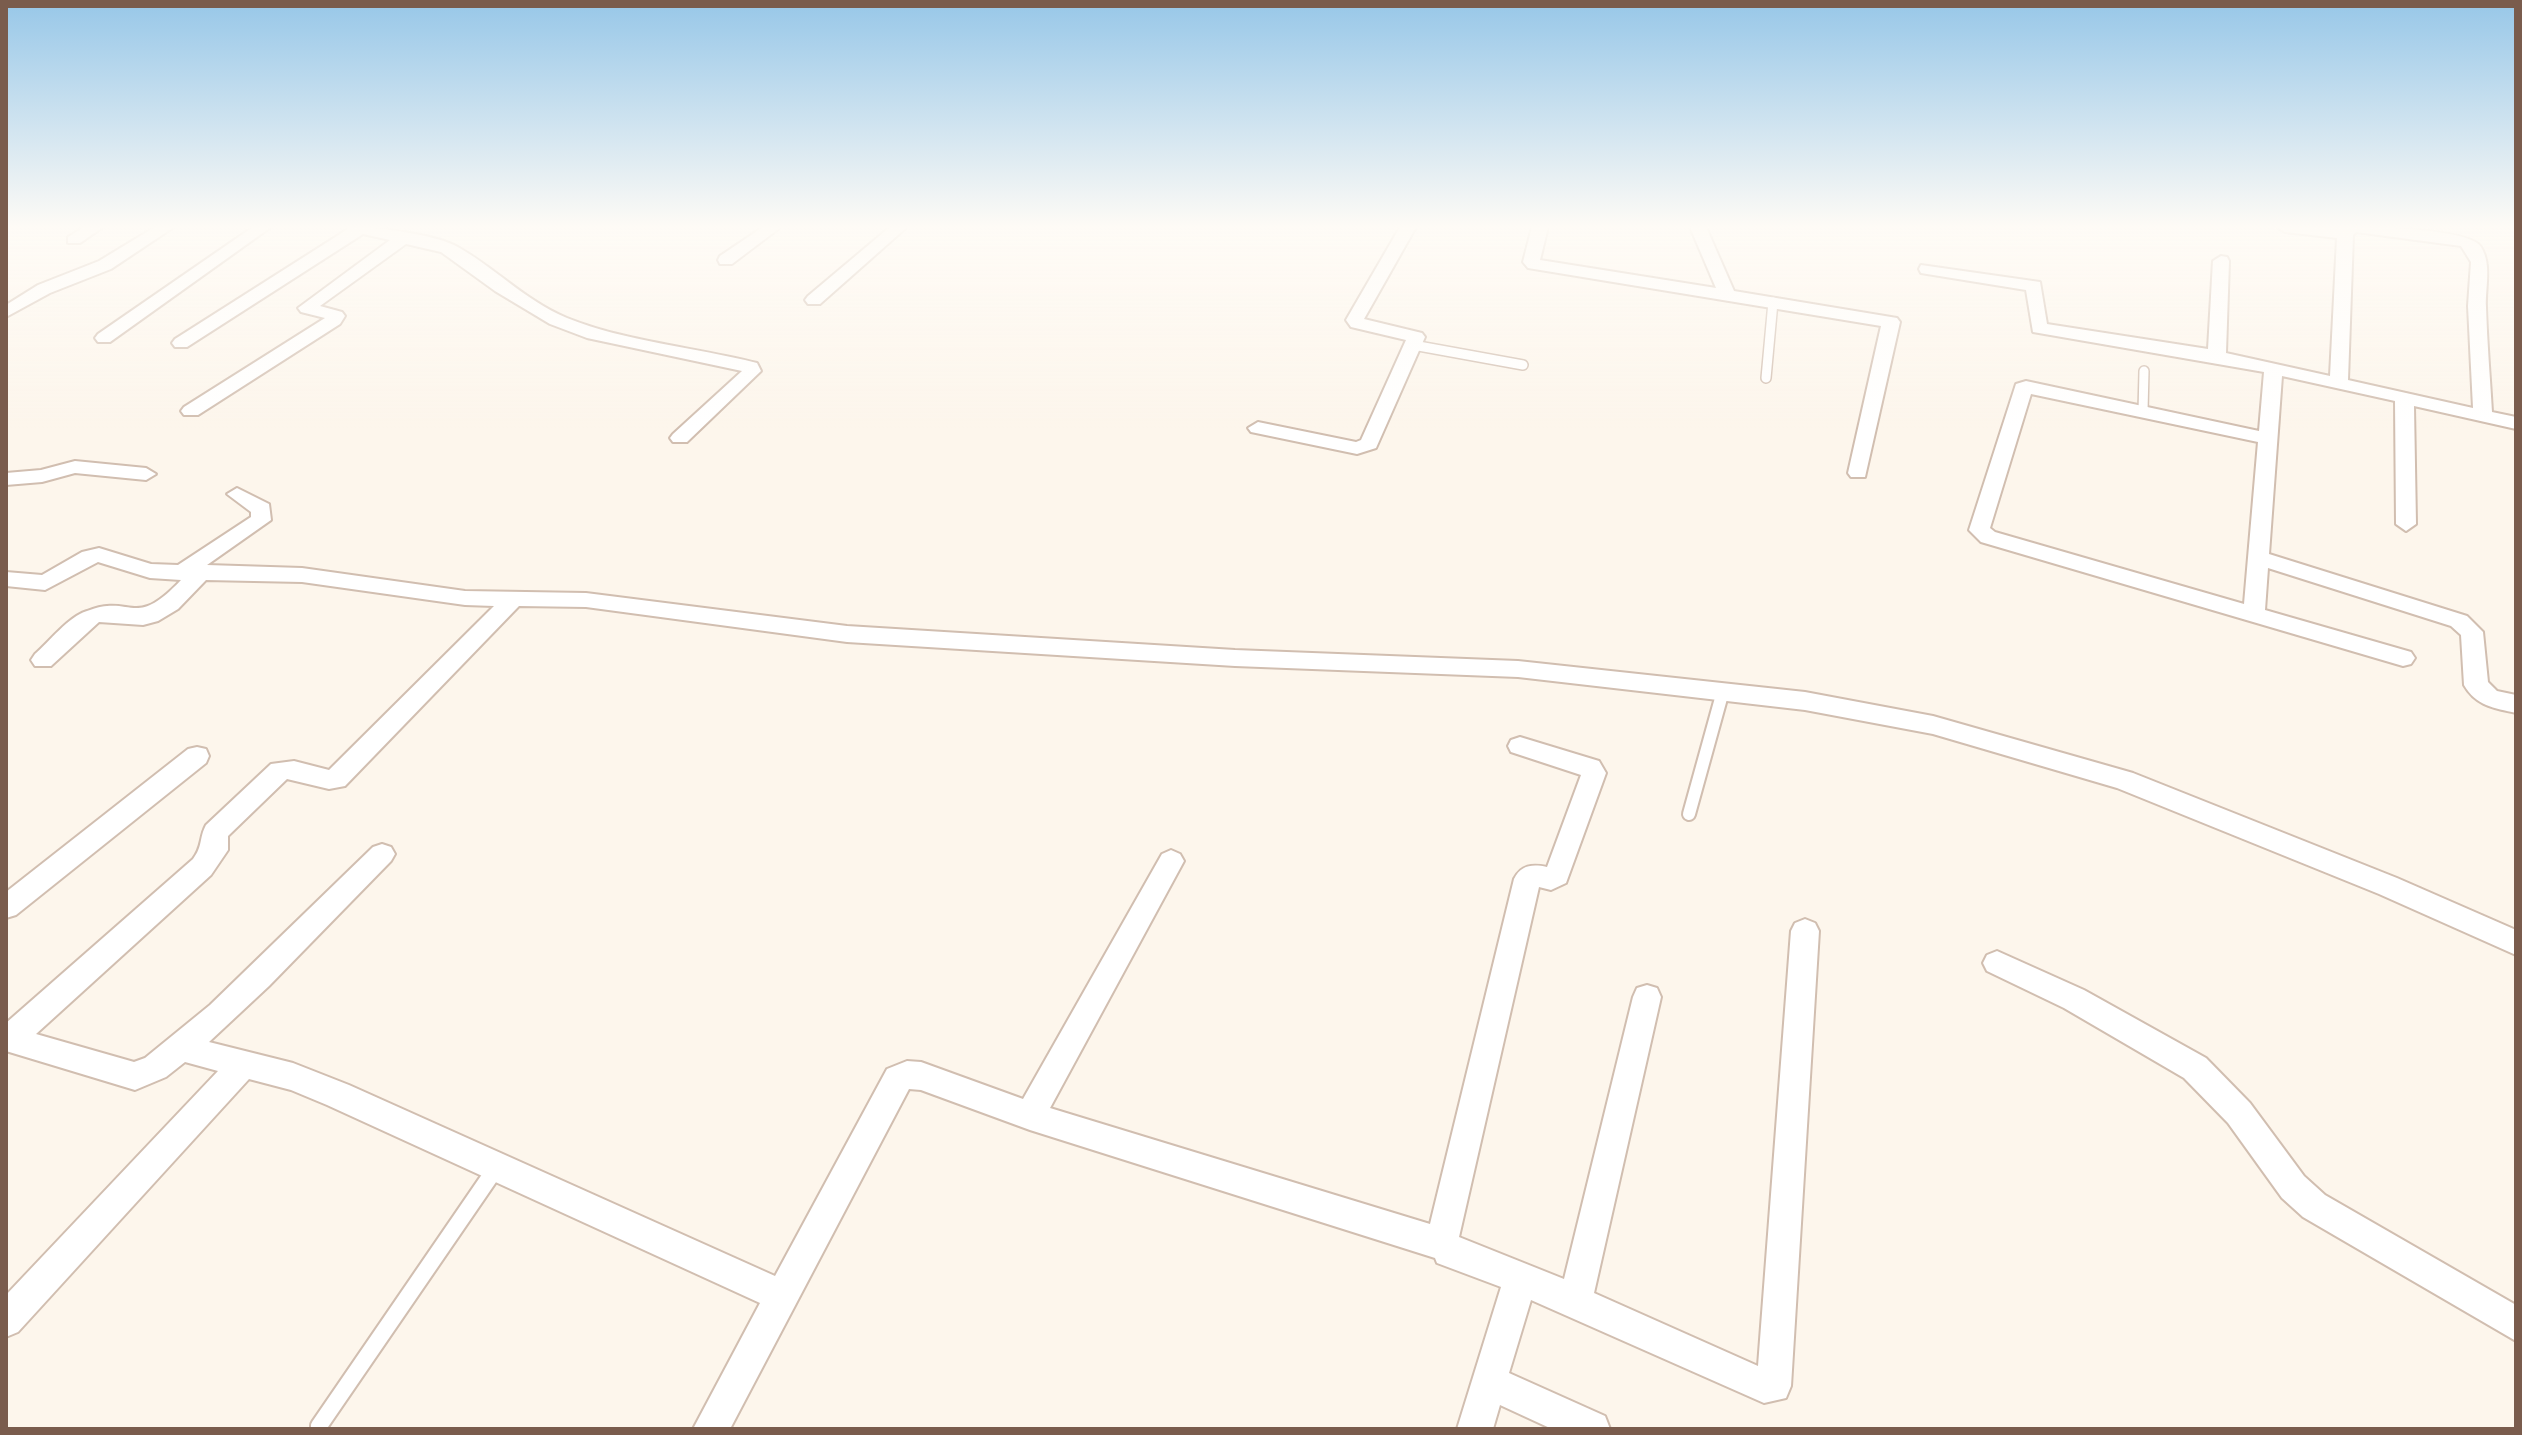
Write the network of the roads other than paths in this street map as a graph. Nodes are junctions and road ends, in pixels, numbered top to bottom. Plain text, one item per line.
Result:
1 (36, 294) edge
2 (167, 294) edge
3 (256, 294) edge
4 (326, 294) edge
5 (513, 294) edge
6 (821, 294) edge
7 (1370, 294) edge
8 (1720, 294) edge
9 (2035, 294) edge
10 (2220, 294) edge
11 (2346, 294) edge
12 (2478, 294) edge
13 (1727, 295) joint
14 (814, 300) dead end
15 (1773, 302) junction
16 (6, 312) edge
17 (104, 338) dead end
18 (181, 343) dead end
19 (1413, 345) junction
20 (2217, 356) junction
21 (1523, 365) dead end
22 (2273, 370) junction
23 (2144, 371) dead end
24 (1766, 378) dead end
25 (2339, 383) junction
26 (2404, 398) junction
27 (191, 411) dead end
28 (2143, 411) junction
29 (2483, 416) junction
30 (2516, 423) edge
31 (1258, 428) dead end
32 (680, 438) dead end
33 (2266, 438) junction
34 (1858, 473) dead end
35 (146, 474) dead end
36 (6, 479) edge
37 (237, 494) dead end
38 (2406, 524) dead end
39 (2257, 557) junction
40 (190, 573) junction
41 (6, 579) edge
42 (513, 599) junction
43 (2254, 614) junction
44 (2403, 658) dead end
45 (43, 660) dead end
46 (1723, 691) junction
47 (2516, 704) edge
48 (1520, 746) dead end
49 (197, 756) dead end
50 (1689, 814) dead end
51 (382, 854) dead end
52 (1171, 861) dead end
53 (6, 907) edge
54 (1805, 931) dead end
55 (2516, 943) edge
56 (1997, 963) dead end
57 (1647, 997) dead end
58 (8, 1038) edge
59 (182, 1048) junction
60 (244, 1063) junction
61 (1030, 1116) junction
62 (496, 1168) junction
63 (1443, 1244) junction
64 (1517, 1280) junction
65 (782, 1296) junction
66 (1575, 1301) junction
67 (6, 1320) edge
68 (2516, 1324) edge
69 (1490, 1382) junction
70 (319, 1426) dead end
71 (711, 1429) edge
72 (1475, 1429) edge
73 (1592, 1429) edge

1 - 16 street
2 - 17 street
3 - 18 street
4 - 27 street
5 - 32 street
6 - 14 street
7 - 19 street
8 - 13 street
9 - 20 street
10 - 20 street
11 - 25 street
12 - 29 street
13 - 15 street
15 - 24 lane
15 - 34 street
19 - 21 lane
19 - 31 street
20 - 22 street
22 - 25 street
22 - 33 street
23 - 28 lane
25 - 26 street
26 - 29 street
26 - 38 street
28 - 33 street
28 - 43 street
29 - 30 street
33 - 39 street
35 - 36 street
37 - 40 street
39 - 43 street
39 - 47 street
40 - 41 street
40 - 42 street
40 - 45 street
42 - 46 street
42 - 58 street
43 - 44 street
46 - 50 lane
46 - 55 street
48 - 63 street
49 - 53 street
51 - 59 street
52 - 61 street
54 - 66 street
56 - 68 street
57 - 66 street
58 - 59 street
59 - 60 street
60 - 62 street
60 - 67 street
61 - 63 street
61 - 65 street
62 - 65 street
62 - 70 lane
63 - 64 street
64 - 66 street
64 - 69 street
65 - 71 street
69 - 72 street
69 - 73 street

